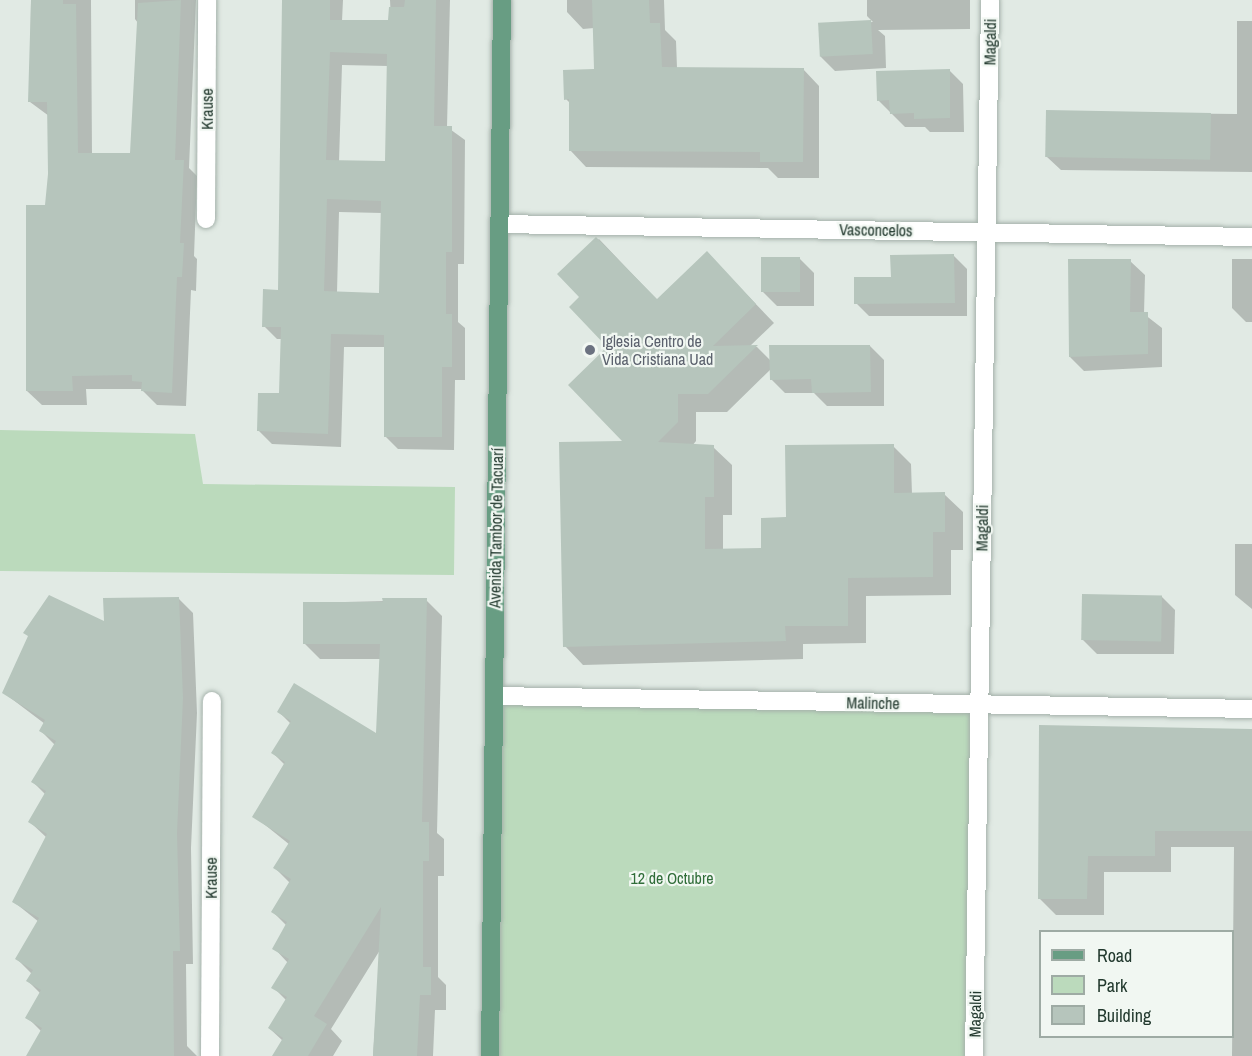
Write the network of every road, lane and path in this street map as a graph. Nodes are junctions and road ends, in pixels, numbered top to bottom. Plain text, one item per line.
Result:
1 (207, 0) edge
2 (501, 0) edge
3 (990, 0) edge
4 (206, 219) dead end
5 (499, 224) junction
6 (987, 232) junction
7 (1252, 237) edge
8 (494, 696) junction
9 (212, 701) dead end
10 (980, 705) junction
11 (1252, 710) edge
12 (210, 1056) edge
13 (490, 1056) edge
14 (974, 1056) edge

1 - 4 street, Krause
2 - 5 main road, Avenida Tambor de Tacuarí
3 - 6 street, Magaldi
5 - 6 street, Vasconcelos
5 - 8 main road, Avenida Tambor de Tacuarí
6 - 7 street, Vasconcelos
6 - 10 street, Magaldi
8 - 10 street, Malinche
8 - 13 main road, Avenida Tambor de Tacuarí
9 - 12 street, Krause
10 - 11 street, Malinche
10 - 14 street, Magaldi

